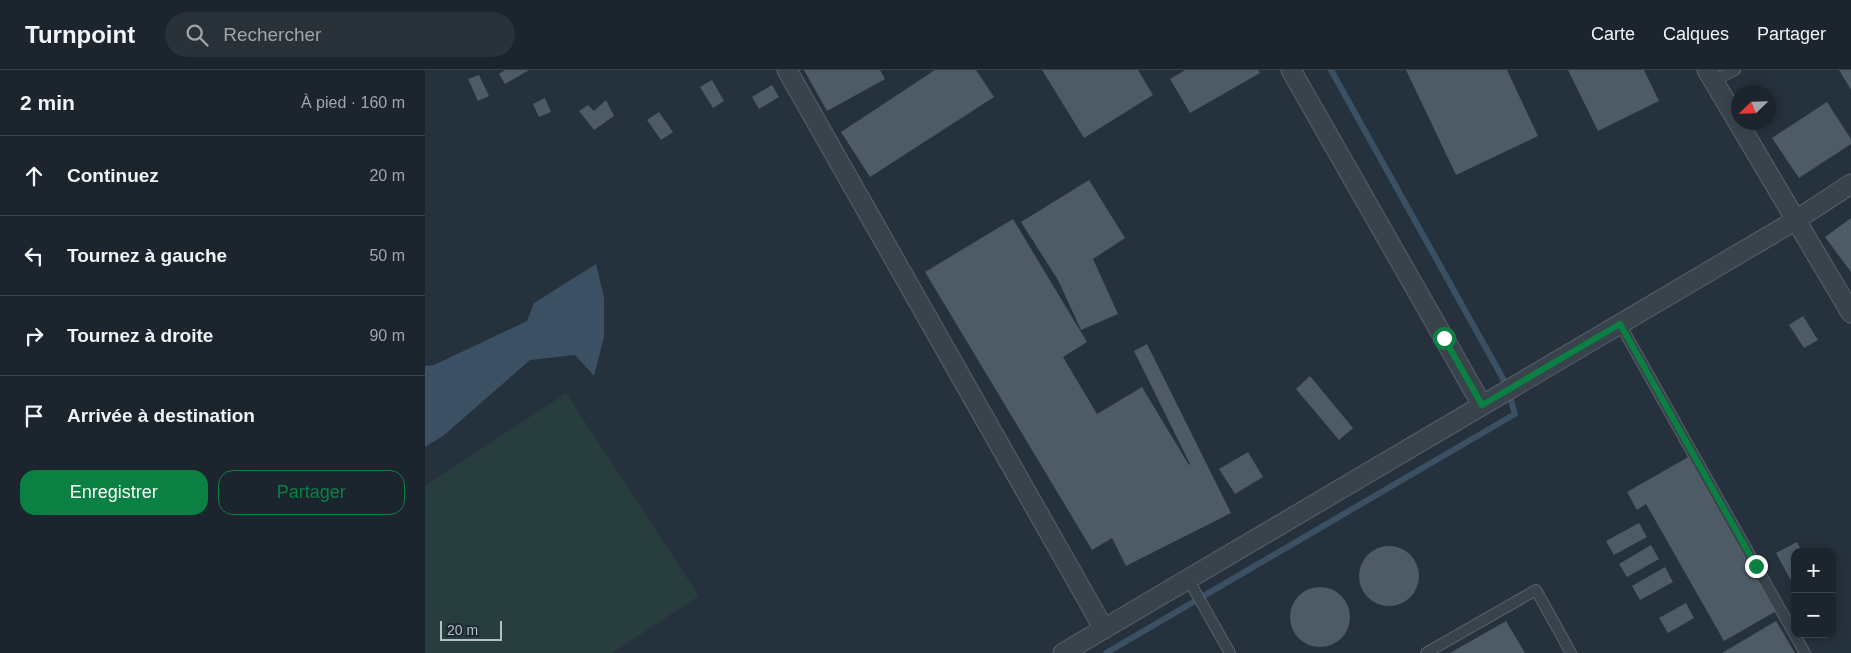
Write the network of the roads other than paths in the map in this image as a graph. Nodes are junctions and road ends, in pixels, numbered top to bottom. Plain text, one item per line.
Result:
1 (787, 70) edge
2 (1291, 70) edge
3 (1735, 70) edge
4 (1710, 76) edge
5 (1851, 184) edge
6 (1796, 220) junction
7 (1851, 314) edge
8 (1620, 324) junction
9 (1482, 405) junction
10 (1188, 579) junction
11 (1104, 629) junction
12 (1063, 653) edge
13 (1230, 653) edge
14 (1426, 653) edge
15 (1571, 653) edge
16 (1805, 653) edge

1 - 11 street
2 - 9 street
3 - 4 lane
4 - 6 street
5 - 6 street
6 - 7 street
6 - 8 street
8 - 9 street
8 - 16 lane
9 - 10 street
10 - 11 street
10 - 13 lane
11 - 12 street
14 - 15 lane

